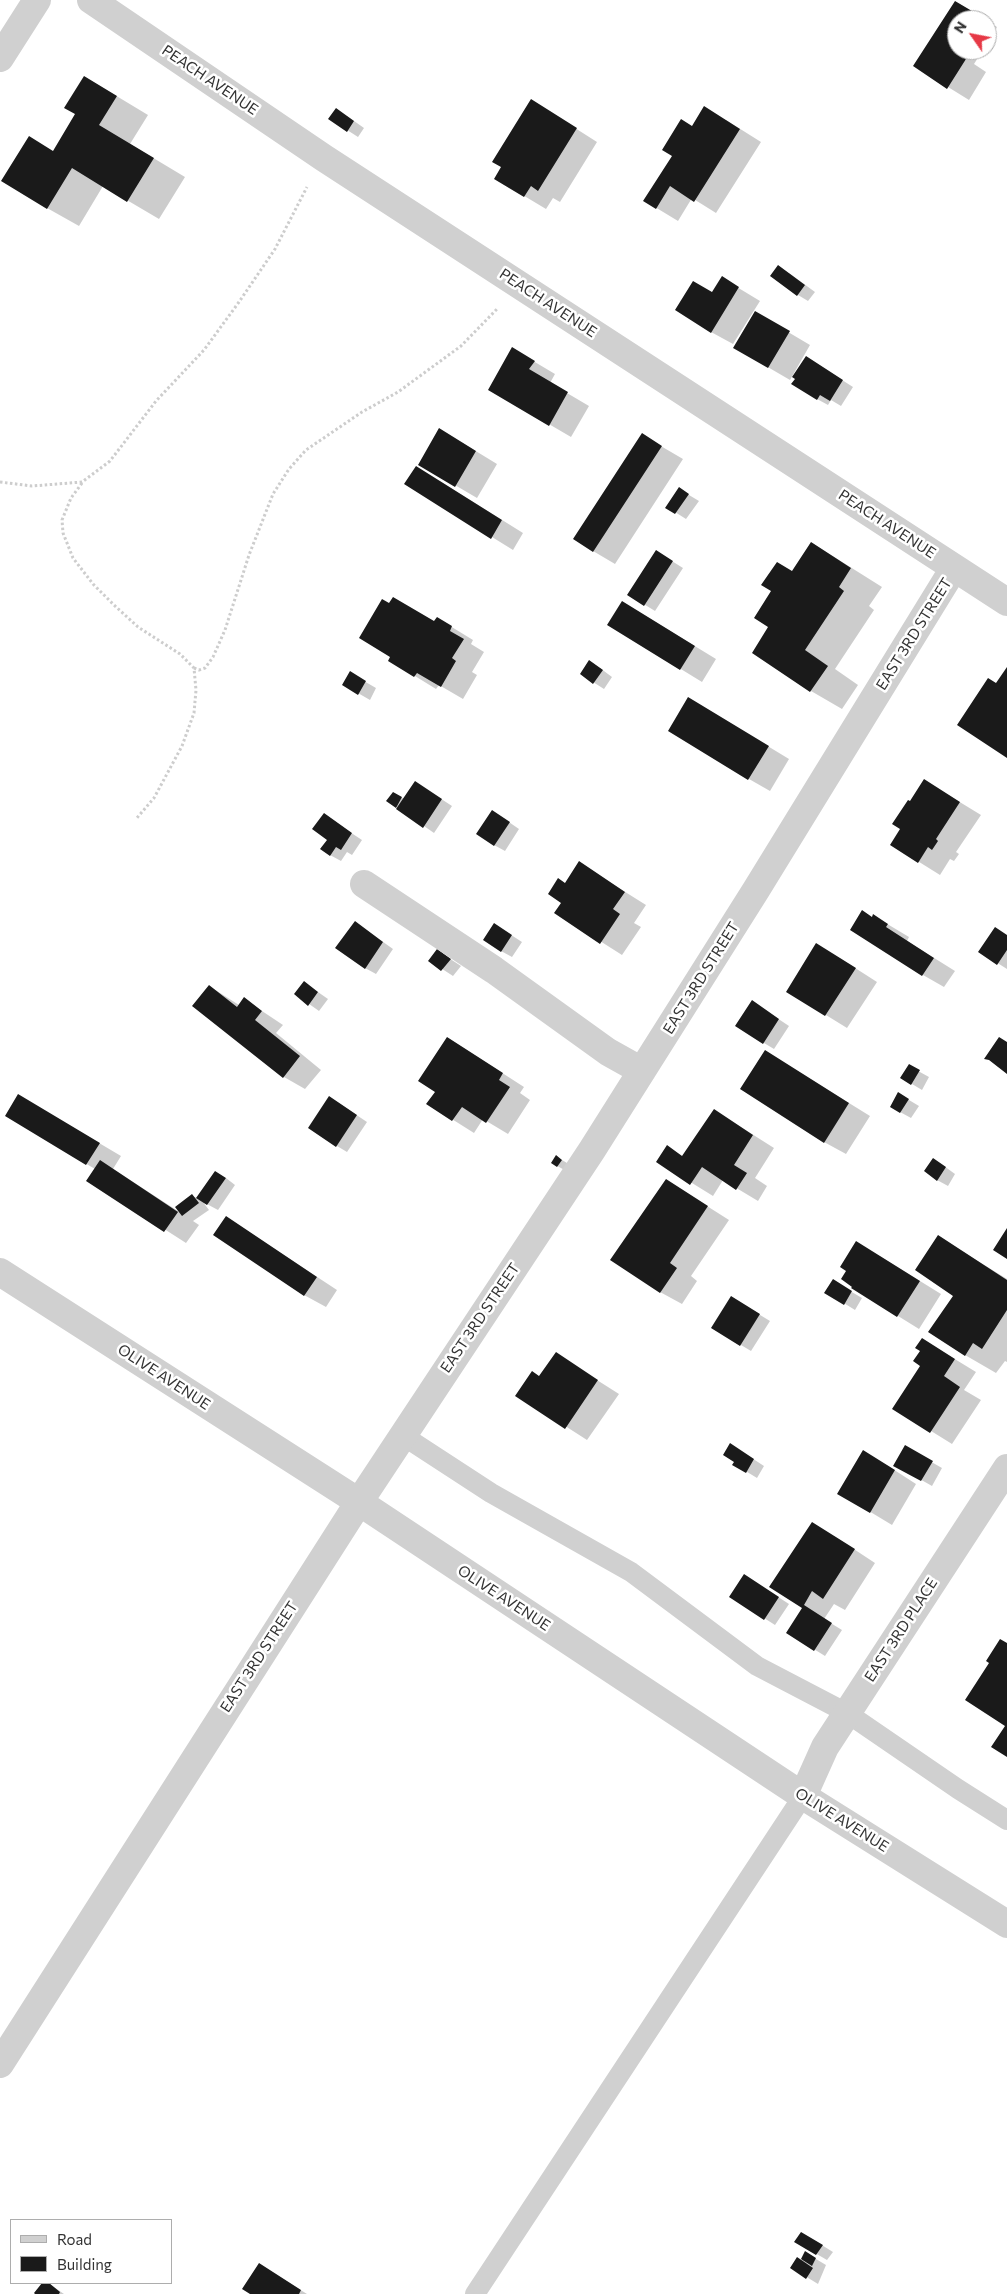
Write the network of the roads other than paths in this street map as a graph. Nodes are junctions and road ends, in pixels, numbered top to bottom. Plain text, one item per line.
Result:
1 (37, 0) edge
2 (92, 0) edge
3 (0, 58) edge
4 (954, 568) junction
5 (1007, 602) edge
6 (364, 884) dead end
7 (642, 1071) junction
8 (0, 1272) edge
9 (402, 1436) junction
10 (1007, 1468) edge
11 (359, 1502) junction
12 (847, 1713) junction
13 (803, 1796) junction
14 (1007, 1820) edge
15 (1007, 1924) edge
16 (0, 2064) edge
17 (475, 2294) edge

1 - 3 street
2 - 4 street, PEACH AVENUE
4 - 5 street, PEACH AVENUE
4 - 7 street, EAST 3RD STREET
6 - 7 street
7 - 9 street, EAST 3RD STREET
8 - 11 street, OLIVE AVENUE
9 - 11 street, EAST 3RD STREET
9 - 12 lane
10 - 12 street, EAST 3RD PLACE
11 - 13 street, OLIVE AVENUE
11 - 16 street, EAST 3RD STREET
12 - 13 street, EAST 3RD PLACE
12 - 14 lane
13 - 15 street, OLIVE AVENUE
13 - 17 lane

